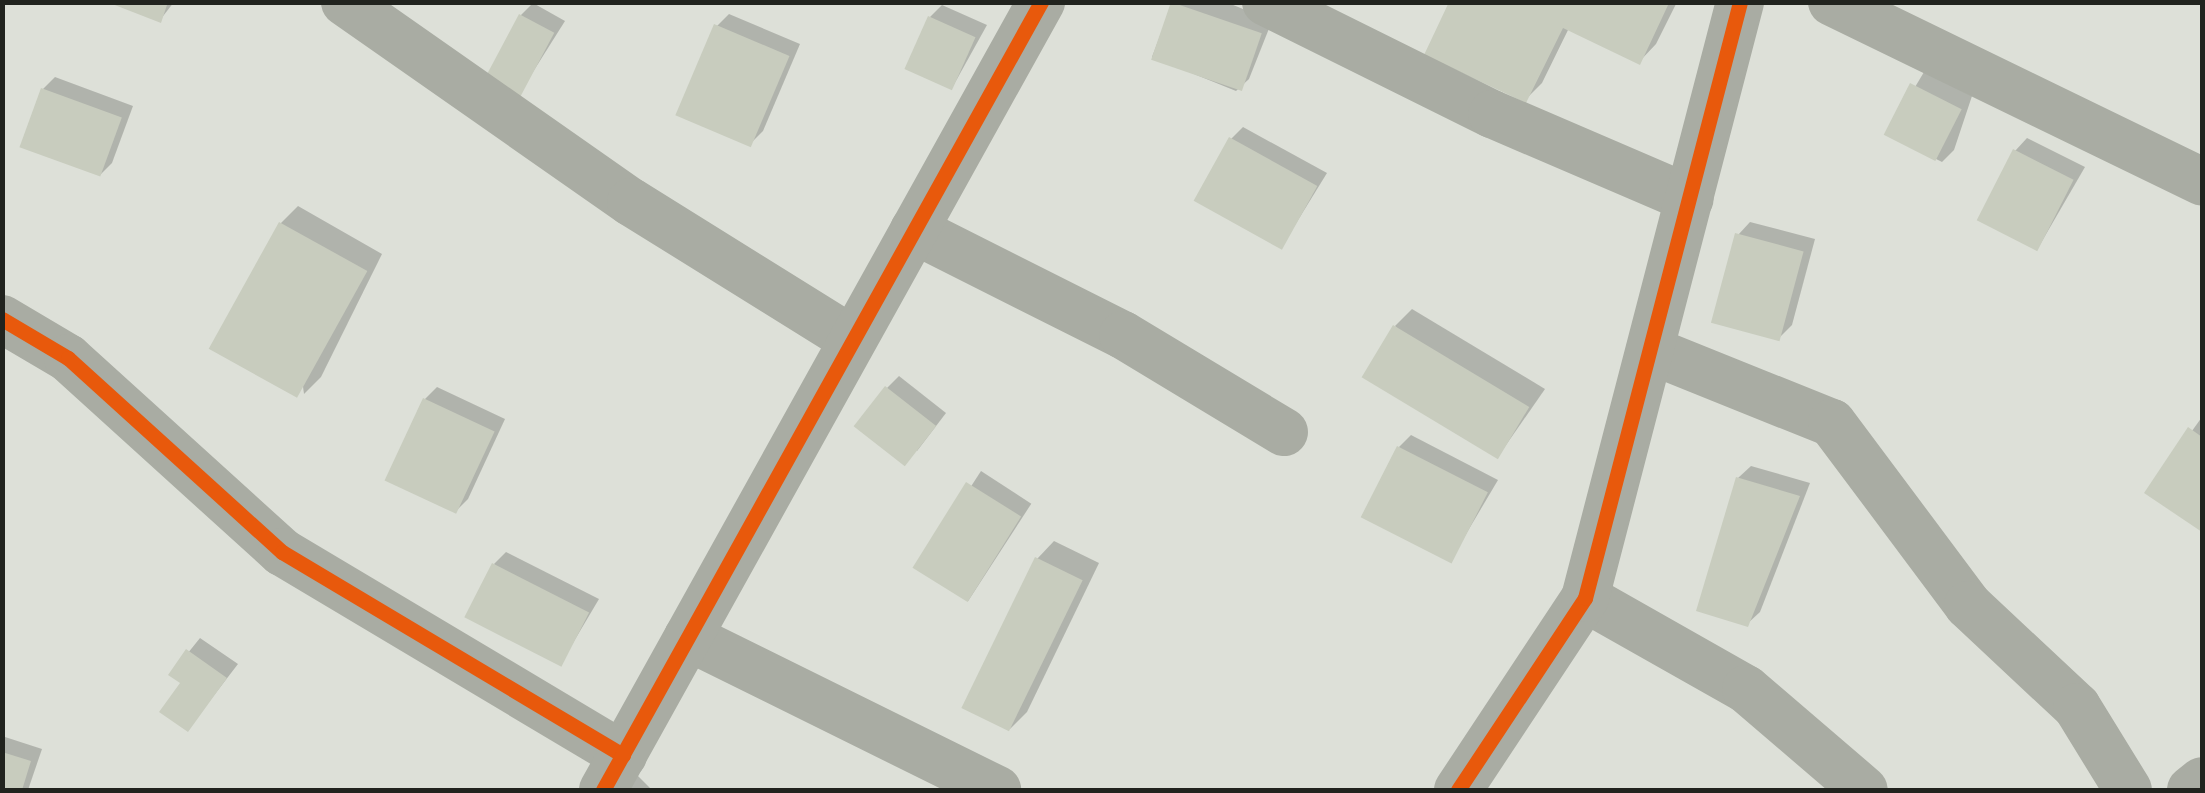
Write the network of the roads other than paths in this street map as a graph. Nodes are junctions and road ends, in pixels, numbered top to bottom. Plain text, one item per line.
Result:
1 (345, 2) edge
2 (1040, 2) edge
3 (1266, 2) edge
4 (1740, 2) edge
5 (1832, 2) edge
6 (2202, 182) edge
7 (1690, 199) junction
8 (914, 230) junction
9 (2, 320) edge
10 (853, 340) junction
11 (1650, 350) junction
12 (1284, 432) dead end
13 (1585, 598) junction
14 (688, 637) junction
15 (613, 773) edge
16 (2202, 781) edge
17 (1464, 788) edge
18 (997, 790) edge
19 (1864, 790) edge
20 (2128, 790) edge
21 (2192, 790) edge

1 - 10 street
2 - 8 street
3 - 7 street
4 - 7 street
5 - 6 street
7 - 11 street
8 - 10 street
8 - 12 street
9 - 15 street
10 - 14 street
11 - 13 street
11 - 20 street
13 - 17 street
13 - 19 street
14 - 15 street
14 - 18 street
16 - 21 street

